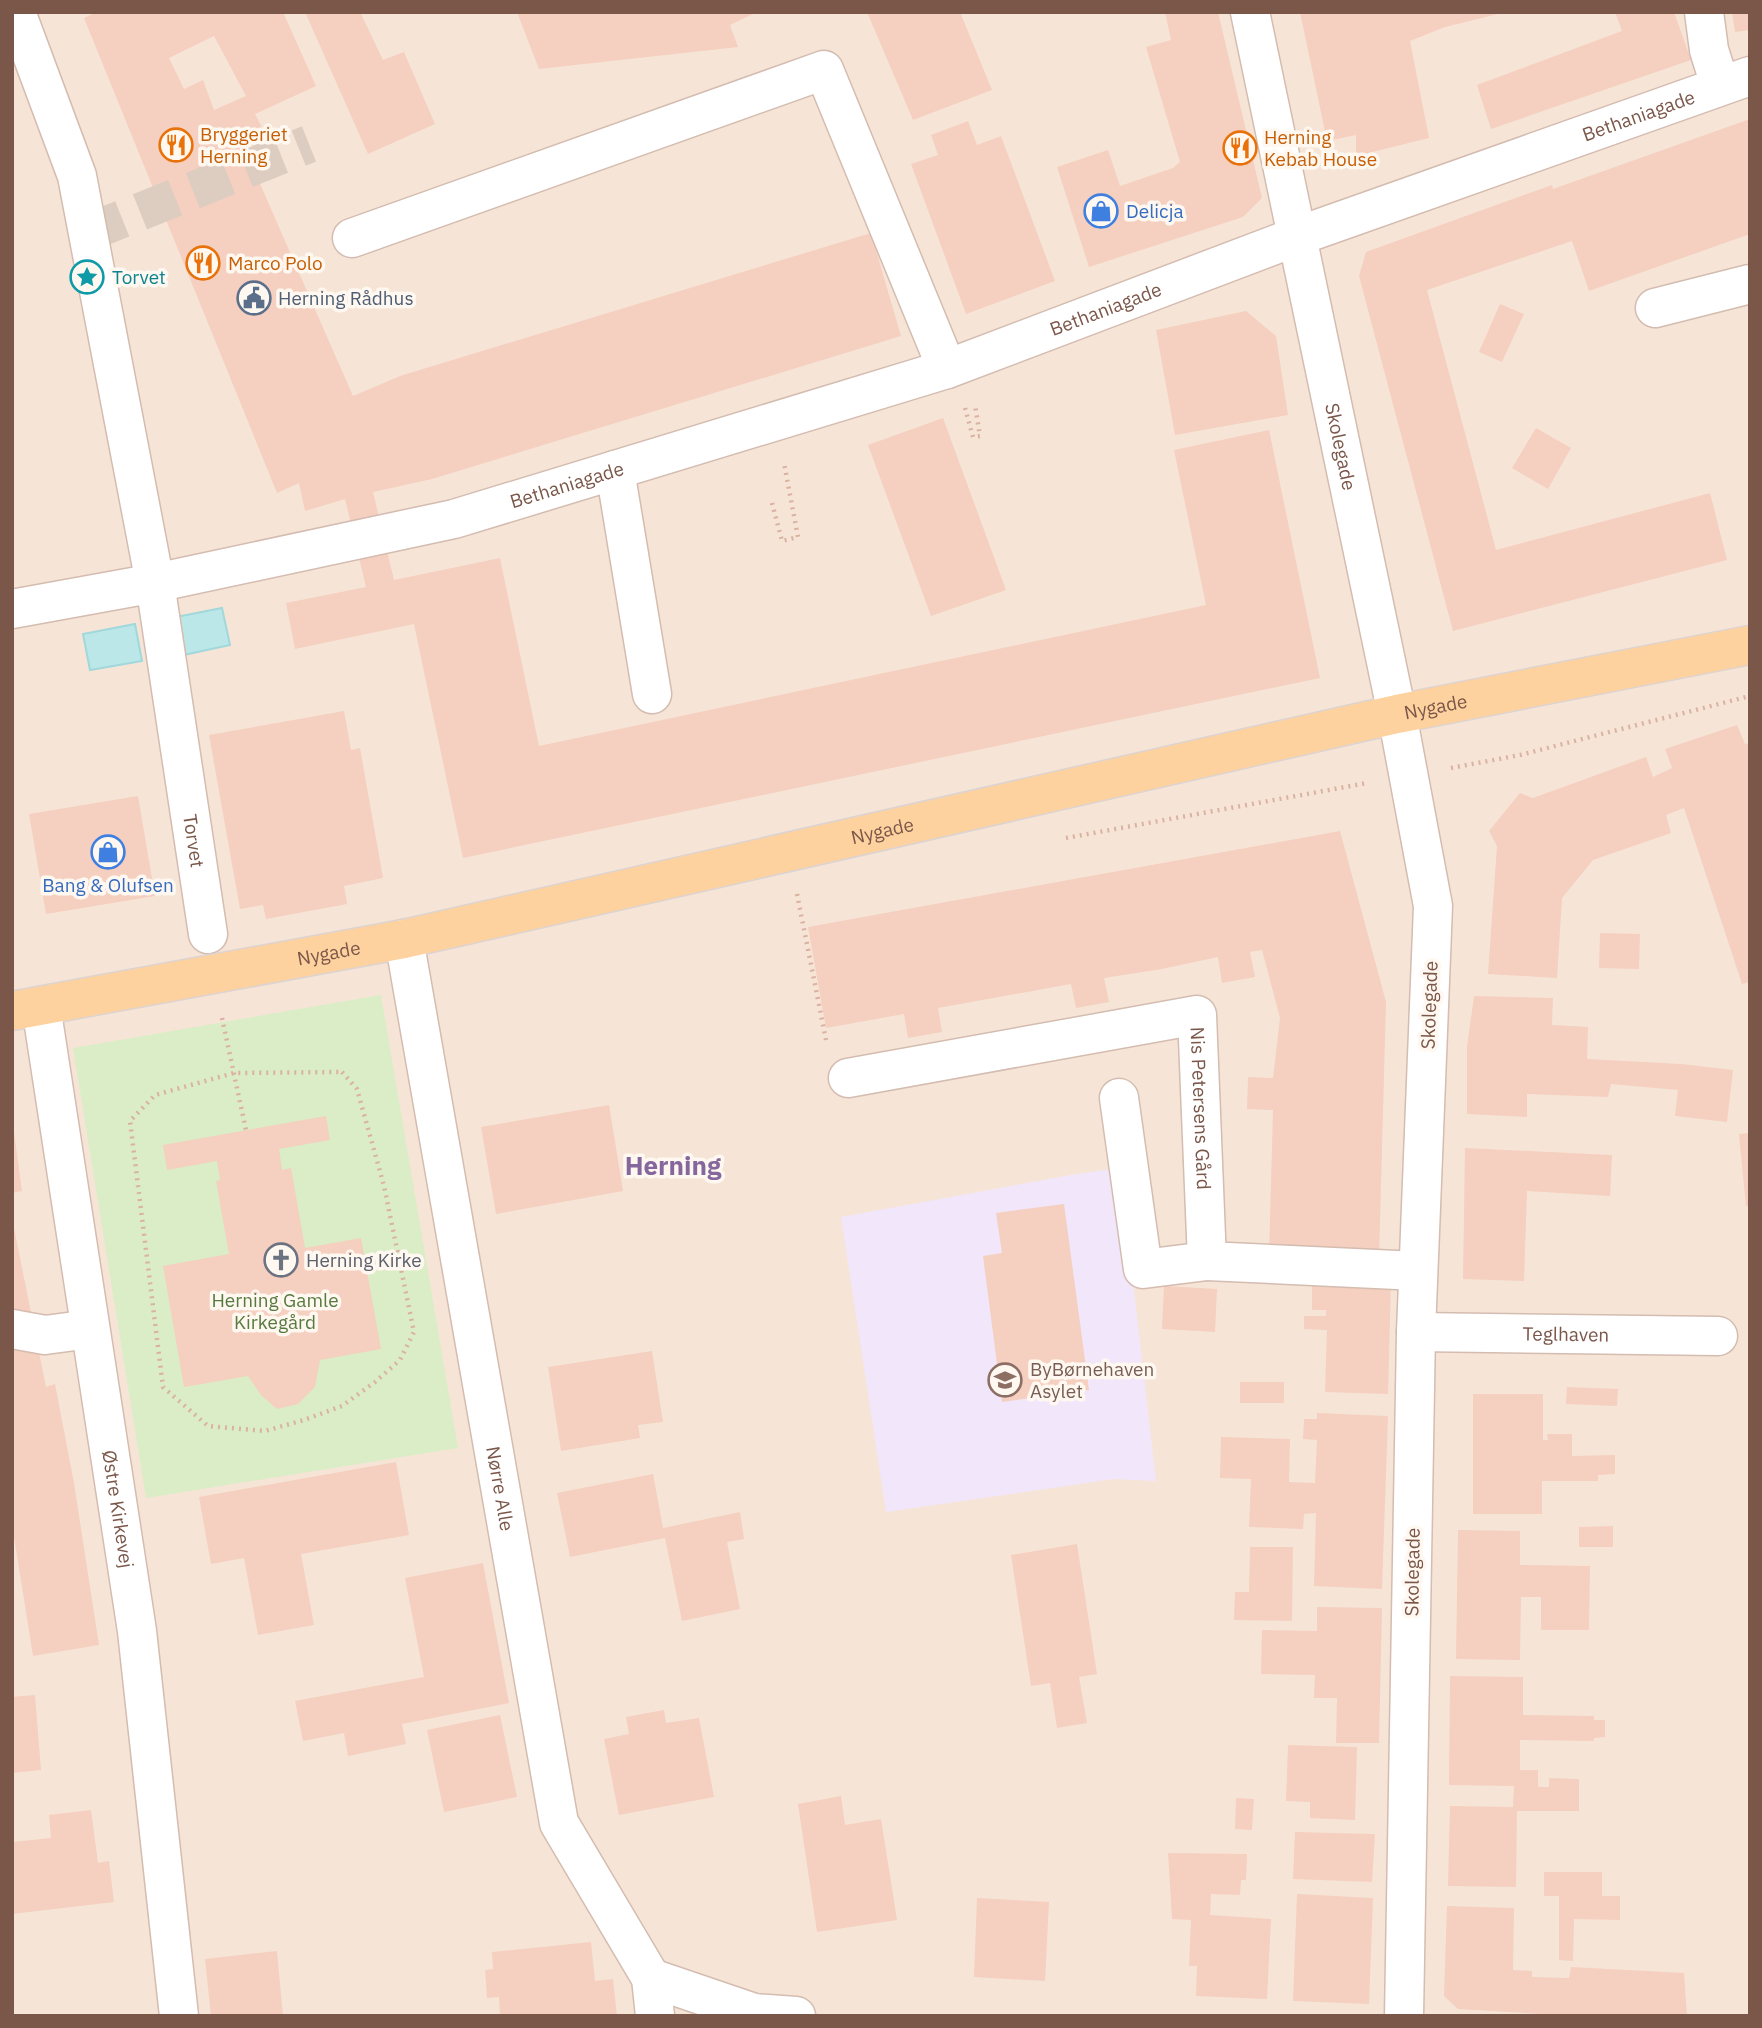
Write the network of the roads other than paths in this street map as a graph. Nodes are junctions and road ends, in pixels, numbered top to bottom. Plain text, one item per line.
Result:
1 (16, 12) edge
2 (1250, 12) edge
3 (1704, 12) edge
4 (1735, 81) edge
5 (1298, 236) junction
6 (352, 238) dead end
7 (1750, 284) edge
8 (1656, 308) dead end
9 (947, 369) junction
10 (615, 470) junction
11 (155, 583) junction
12 (12, 609) edge
13 (1750, 645) edge
14 (652, 694) dead end
15 (1397, 714) junction
16 (208, 934) dead end
17 (404, 939) junction
18 (27, 1008) edge
19 (848, 1078) road end
20 (1119, 1098) dead end
21 (1207, 1261) junction
22 (1418, 1271) junction
23 (12, 1329) edge
24 (90, 1329) junction
25 (1416, 1332) junction
26 (1718, 1336) dead end
27 (651, 1978) junction
28 (179, 2016) edge
29 (655, 2016) edge
30 (796, 2016) edge
31 (1404, 2016) edge

1 - 11 street, Torvet
2 - 5 street, Skolegade
3 - 4 street
4 - 5 street, Bethaniagade
5 - 9 street, Bethaniagade
5 - 15 street, Skolegade
6 - 9 street
7 - 8 street
9 - 10 street, Bethaniagade
10 - 11 street, Bethaniagade
10 - 14 street
11 - 12 street
11 - 16 street, Torvet
13 - 15 main road, Nygade
15 - 17 main road, Nygade
15 - 22 street, Skolegade
17 - 18 main road, Nygade
17 - 27 street, Nørre Alle
18 - 24 street, Østre Kirkevej
19 - 21 street, Nis Petersens Gård
20 - 21 street
21 - 22 street
22 - 25 street, Skolegade
23 - 24 street
24 - 28 street, Østre Kirkevej
25 - 26 street, Teglhaven
25 - 31 street, Skolegade
27 - 29 street, Nørre Alle
27 - 30 street

